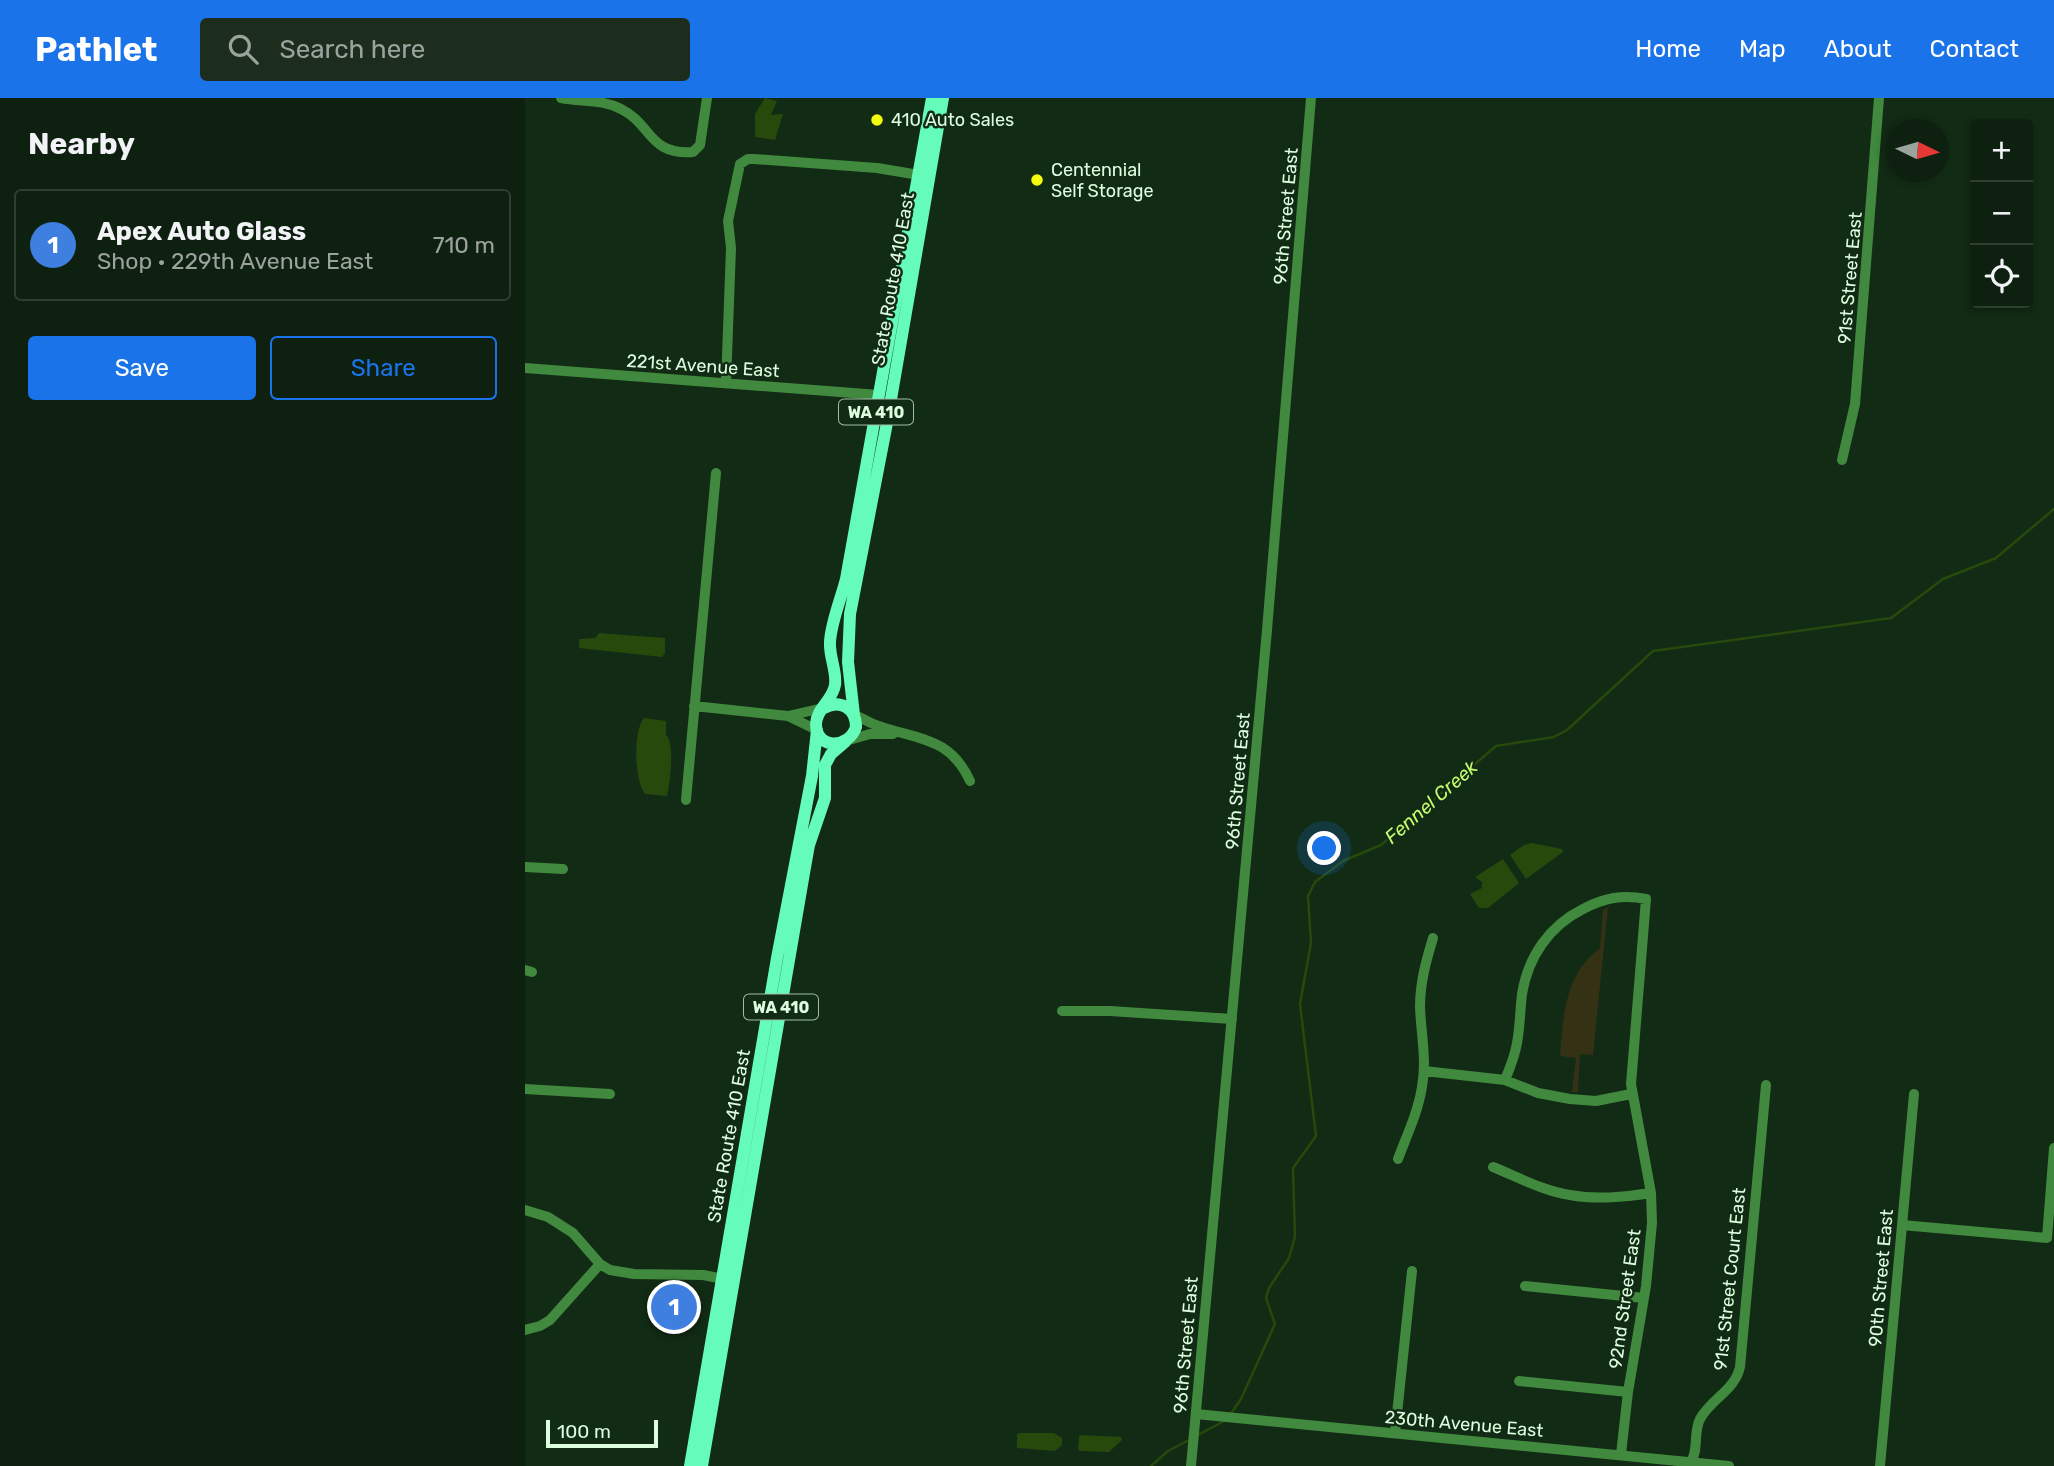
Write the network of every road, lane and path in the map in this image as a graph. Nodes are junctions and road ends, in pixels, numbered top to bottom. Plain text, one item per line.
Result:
1 (561, 98) edge
2 (707, 98) edge
3 (932, 98) edge
4 (943, 98) edge
5 (1311, 98) edge
6 (1879, 98) edge
7 (924, 175) junction
8 (525, 368) edge
9 (726, 383) junction
10 (879, 395) junction
11 (1843, 460) dead end
12 (716, 473) dead end
13 (695, 706) junction
14 (824, 708) junction
15 (854, 715) junction
16 (788, 716) junction
17 (817, 730) junction
18 (907, 734) junction
19 (847, 741) junction
20 (970, 781) dead end
21 (685, 800) dead end
22 (525, 867) edge
23 (563, 869) dead end
24 (1433, 938) dead end
25 (1062, 1012) dead end
26 (1232, 1019) junction
27 (1424, 1071) junction
28 (1506, 1080) junction
29 (1766, 1085) dead end
30 (525, 1089) edge
31 (610, 1094) dead end
32 (1631, 1094) junction
33 (1913, 1094) dead end
34 (2054, 1148) edge
35 (1398, 1158) dead end
36 (1493, 1167) dead end
37 (1651, 1193) junction
38 (525, 1210) edge
39 (1902, 1226) junction
40 (600, 1264) junction
41 (1412, 1271) dead end
42 (728, 1280) junction
43 (1525, 1286) dead end
44 (1644, 1298) junction
45 (525, 1330) edge
46 (1519, 1381) dead end
47 (1628, 1392) junction
48 (1196, 1414) junction
49 (1395, 1433) junction
50 (1621, 1454) junction
51 (1691, 1462) junction
52 (690, 1466) edge
53 (702, 1466) edge
54 (1191, 1466) edge
55 (1729, 1466) edge
56 (1880, 1466) edge

1 - 2 street
3 - 7 main road, State Route 410 East / WA 410
4 - 7 main road, State Route 410 East / WA 410
5 - 26 street, 96th Street East
6 - 11 street, 91st Street East
7 - 9 street
7 - 10 main road, State Route 410 East / WA 410
7 - 15 main road, State Route 410 East / WA 410
8 - 9 street, 221st Avenue East
9 - 10 street, 221st Avenue East
10 - 14 main road, State Route 410 East / WA 410
12 - 13 street
13 - 16 street
13 - 21 street
14 - 15 main road
14 - 16 street
14 - 17 main road, WA 410
15 - 18 street
15 - 19 main road, WA 410
16 - 17 street
17 - 19 main road
17 - 42 main road, State Route 410 East / WA 410
18 - 19 street
18 - 20 street
19 - 42 main road, State Route 410 East / WA 410
22 - 23 street
24 - 27 street
25 - 26 street
26 - 48 street, 96th Street East
27 - 28 street
27 - 35 street
28 - 32 street
28 - 32 street, 92nd Street East
29 - 51 street, 91st Street Court East
30 - 31 street
32 - 37 street, 92nd Street East
33 - 39 street, 90th Street East
34 - 39 street
36 - 37 street
37 - 44 street, 92nd Street East
38 - 40 street
39 - 56 street, 90th Street East
40 - 42 street
40 - 45 street
41 - 49 street
42 - 52 main road, State Route 410 East / WA 410
42 - 53 main road, State Route 410 East / WA 410
43 - 44 street
44 - 47 street, 92nd Street East
46 - 47 street
47 - 50 street, 92nd Street East
48 - 49 street, 230th Avenue East
48 - 54 street, 96th Street East
49 - 50 street, 230th Avenue East
50 - 51 street, 230th Avenue East
51 - 55 street, 230th Avenue East

